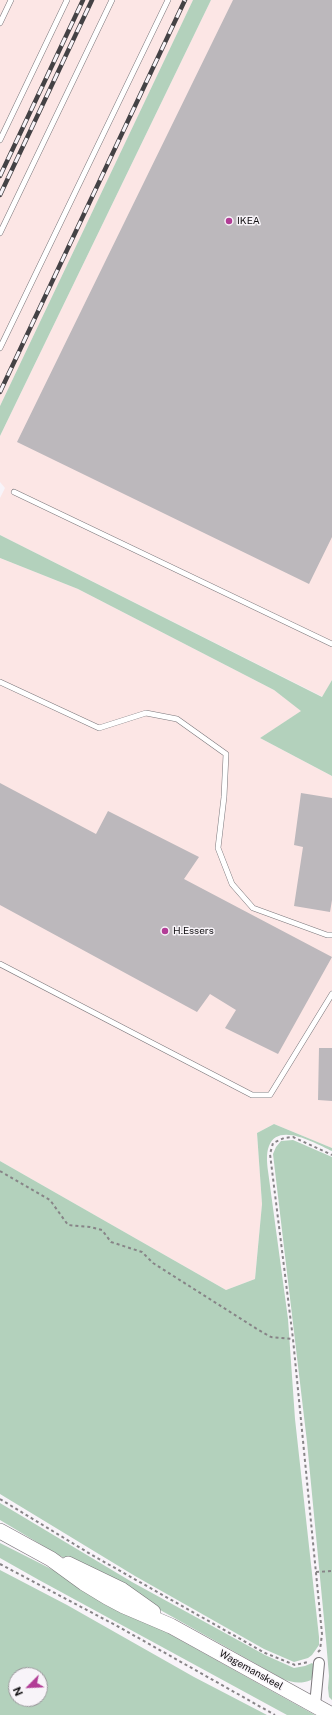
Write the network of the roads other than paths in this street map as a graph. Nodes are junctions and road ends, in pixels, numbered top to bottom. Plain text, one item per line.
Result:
1 (11, 0) edge
2 (67, 0) edge
3 (112, 0) edge
4 (168, 0) edge
5 (0, 23) edge
6 (0, 140) edge
7 (0, 233) edge
8 (0, 348) edge
9 (14, 492) dead end
10 (332, 644) edge
11 (0, 682) edge
12 (332, 935) edge
13 (0, 964) edge
14 (332, 994) edge
15 (0, 1531) edge
16 (316, 1659) road end
17 (315, 1705) junction
18 (332, 1715) edge

1 - 5 lane
2 - 6 lane
3 - 7 lane
4 - 8 lane
9 - 10 lane
11 - 12 lane
13 - 14 lane
15 - 17 main road, Wagemanskeel
16 - 17 street
17 - 18 main road, Wagemanskeel

